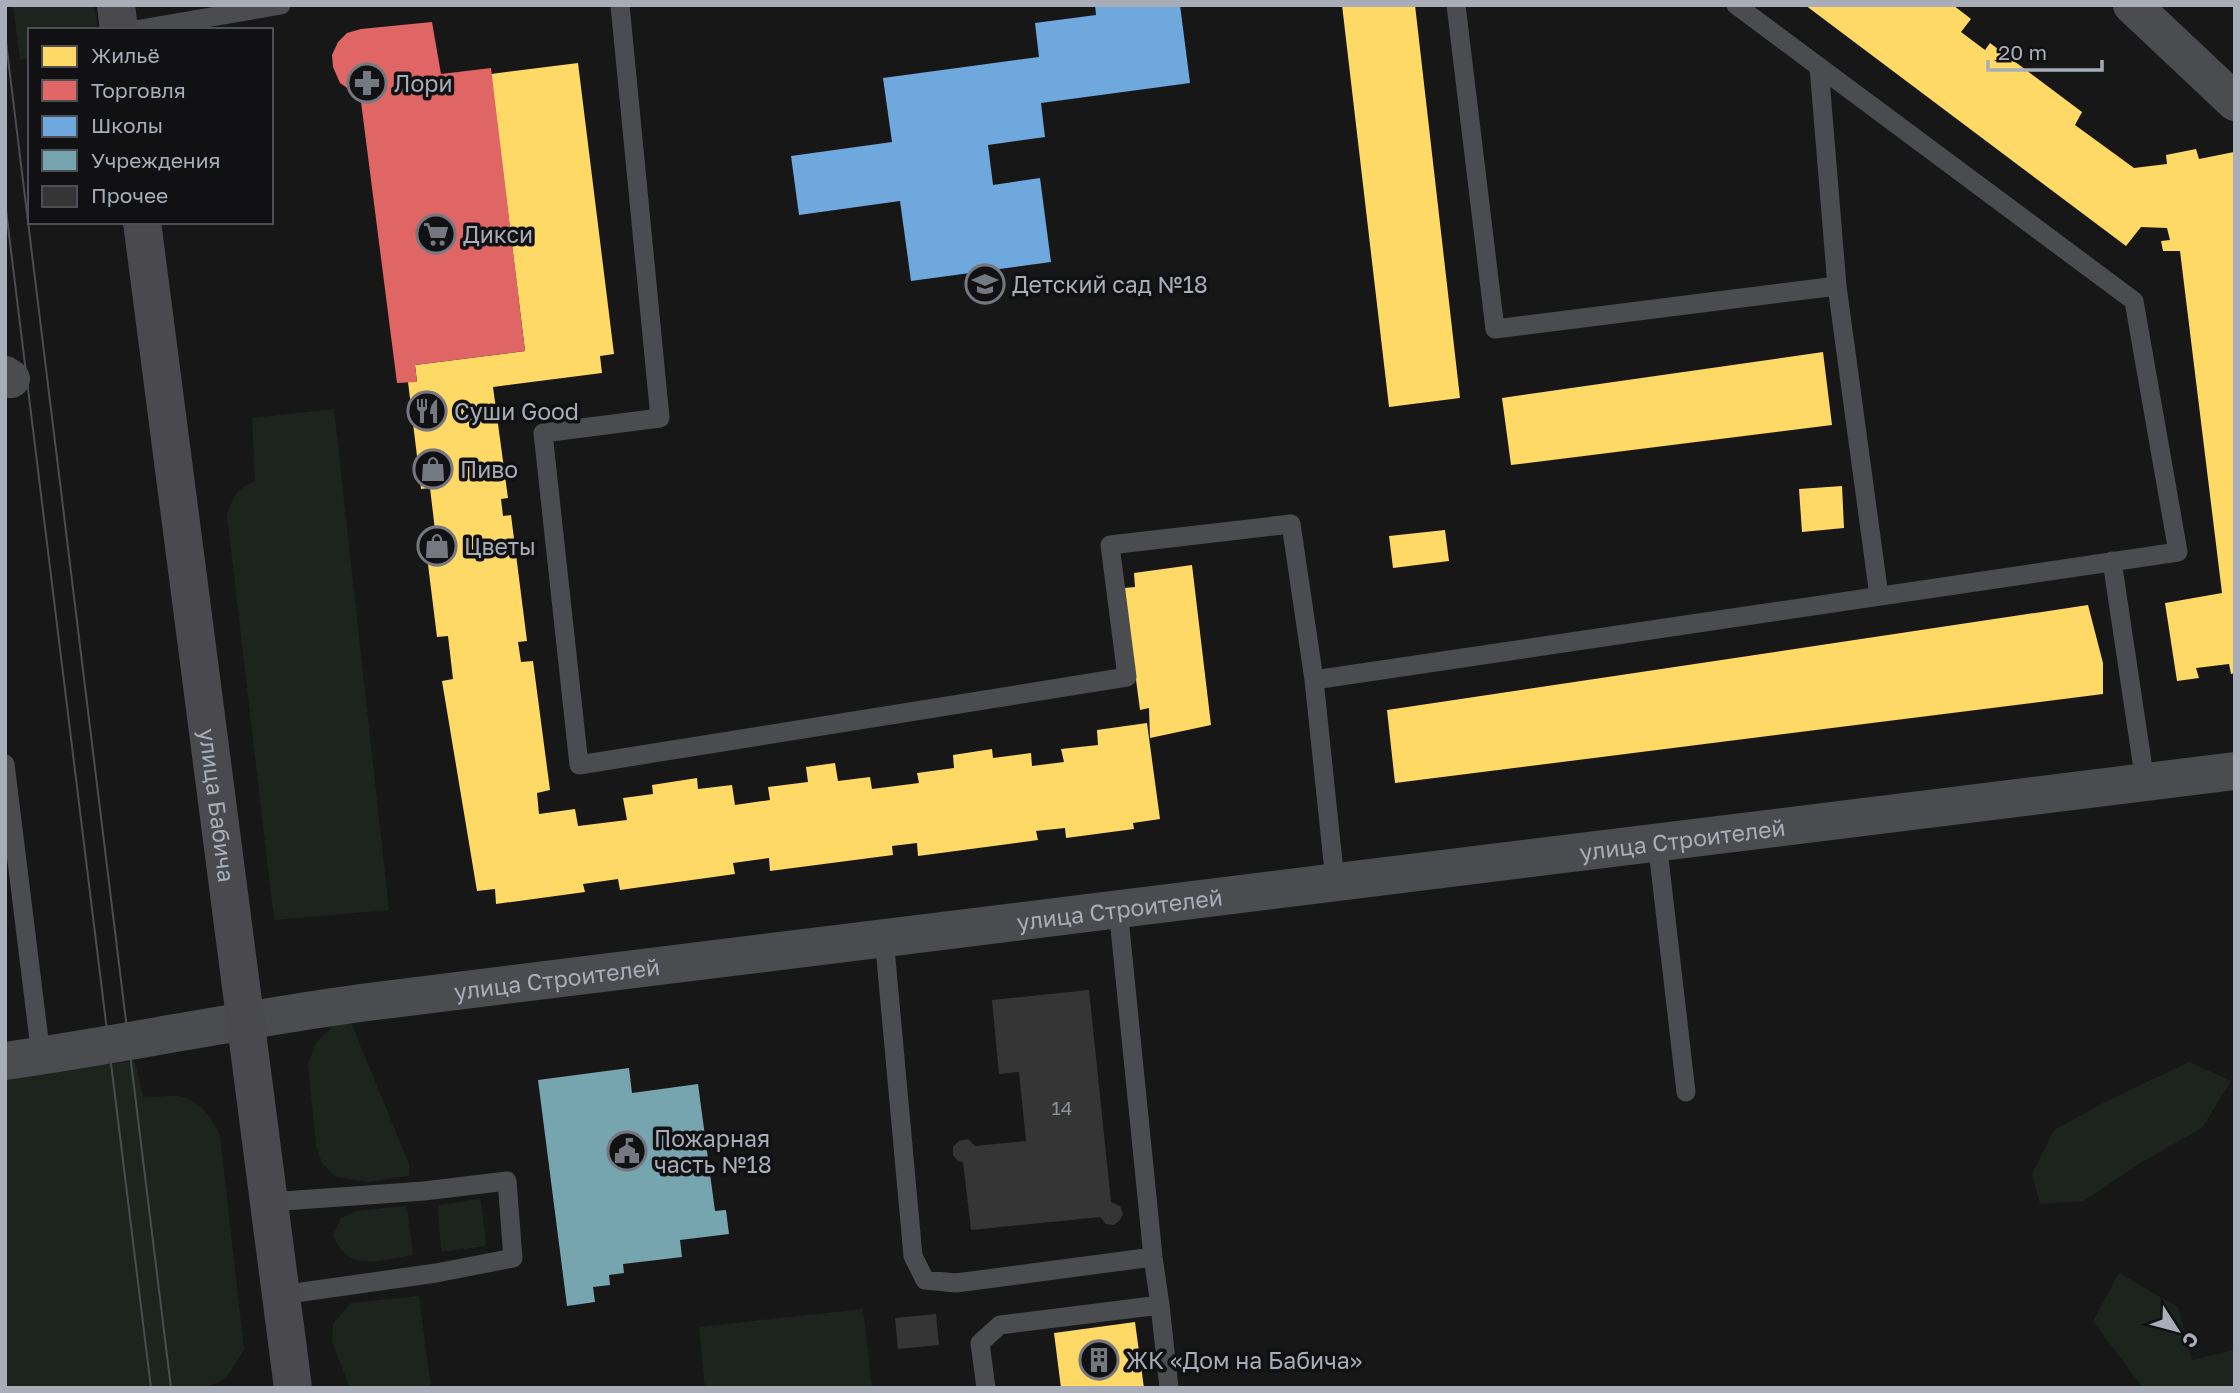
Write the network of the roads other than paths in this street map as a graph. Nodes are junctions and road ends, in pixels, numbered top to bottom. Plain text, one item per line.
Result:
1 (116, 5) edge
2 (281, 5) edge
3 (620, 5) edge
4 (1456, 5) edge
5 (1735, 5) edge
6 (2132, 5) edge
7 (119, 28) edge
8 (147, 28) edge
9 (1819, 68) junction
10 (2235, 102) edge
11 (142, 224) edge
12 (1836, 286) junction
13 (2112, 561) junction
14 (1879, 596) junction
15 (1314, 680) junction
16 (5, 764) edge
17 (2235, 771) edge
18 (2145, 782) junction
19 (1657, 841) junction
20 (1335, 881) junction
21 (1118, 908) junction
22 (884, 937) junction
23 (244, 1021) junction
24 (23, 1059) edge
25 (1686, 1092) dead end
26 (269, 1202) junction
27 (1153, 1257) junction
28 (281, 1295) junction
29 (1160, 1305) junction
30 (293, 1388) edge
31 (986, 1388) edge
32 (1169, 1388) edge

1 - 7 street
2 - 8 lane
3 - 15 lane
4 - 12 lane
5 - 9 lane
6 - 10 street
9 - 12 lane
9 - 13 lane
11 - 23 street, улица Бабича
12 - 14 lane
13 - 14 lane
13 - 18 lane
14 - 15 lane
15 - 20 lane
16 - 24 lane
17 - 18 street, улица Строителей
18 - 19 street, улица Строителей
19 - 20 street, улица Строителей
19 - 25 lane
20 - 21 street, улица Строителей
21 - 22 street, улица Строителей
21 - 27 lane
22 - 23 street, улица Строителей
22 - 27 lane
23 - 24 street, улица Строителей
23 - 26 street, улица Бабича
26 - 28 street, улица Бабича
26 - 28 lane
27 - 29 lane
28 - 30 street, улица Бабича
29 - 31 lane
29 - 32 lane

